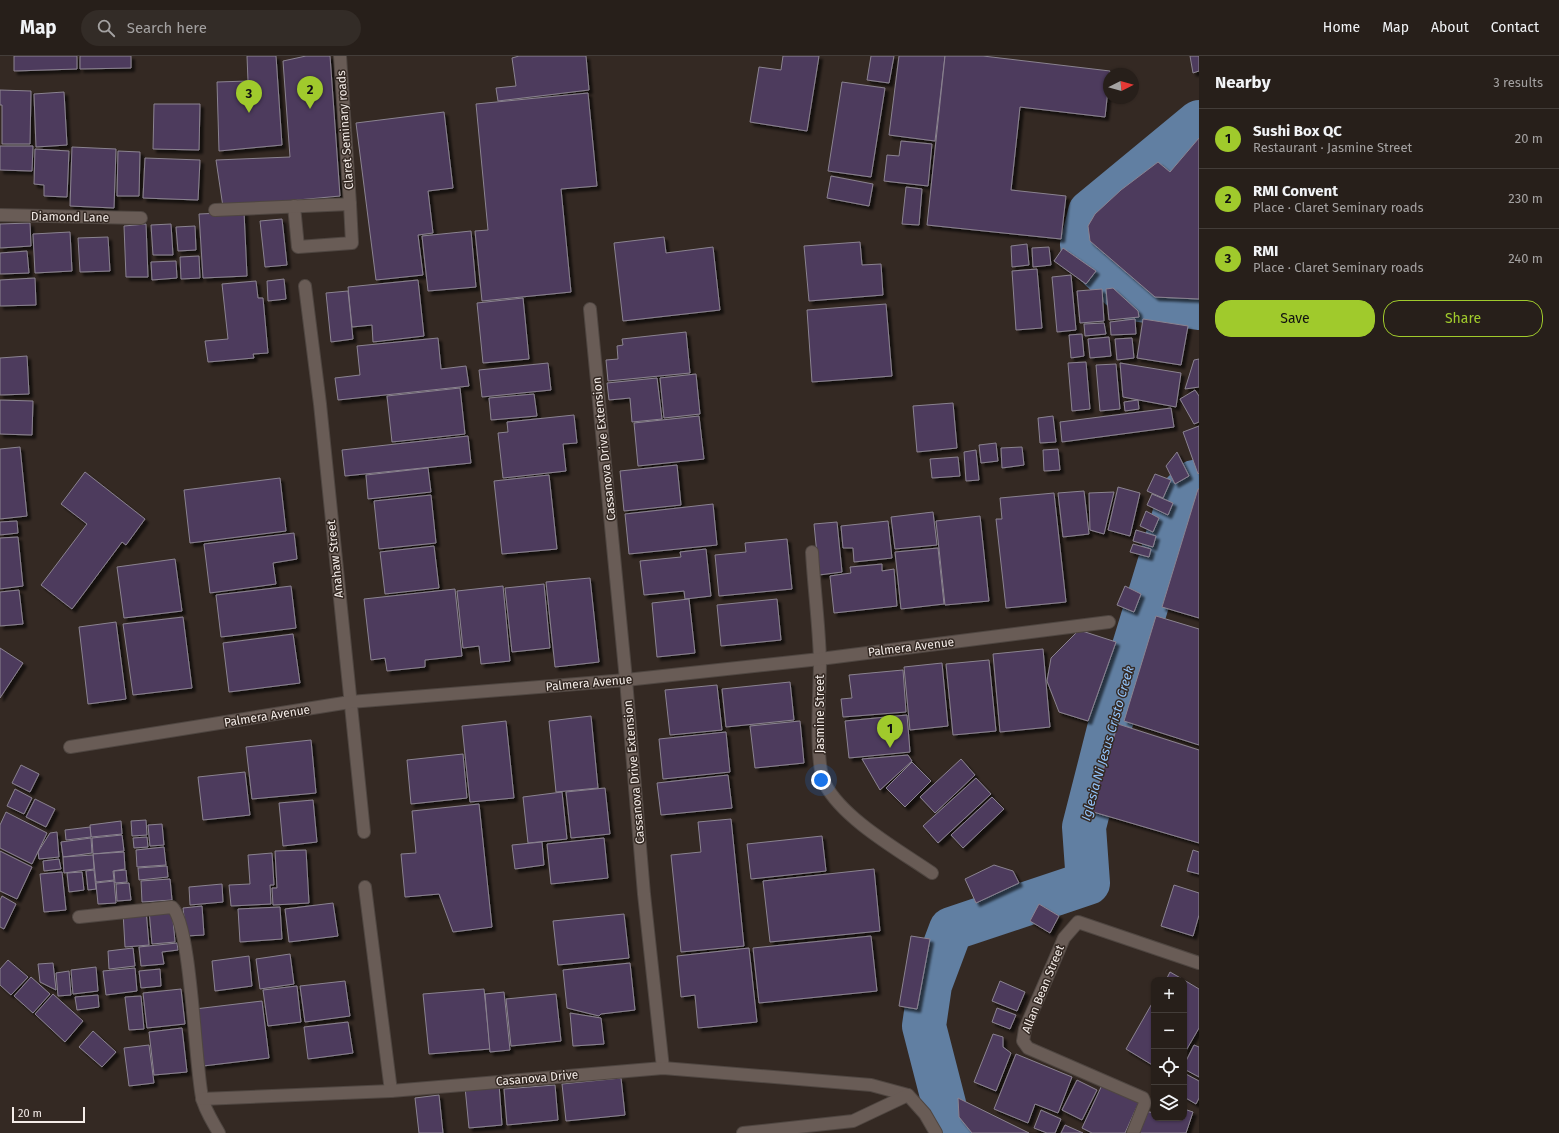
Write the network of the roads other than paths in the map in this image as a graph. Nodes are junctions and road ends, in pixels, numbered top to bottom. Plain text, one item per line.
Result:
1 (340, 56) edge
2 (350, 204) junction
3 (294, 206) junction
4 (214, 210) dead end
5 (0, 215) edge
6 (141, 218) dead end
7 (305, 286) dead end
8 (590, 309) dead end
9 (812, 552) dead end
10 (1109, 622) dead end
11 (820, 659) junction
12 (626, 680) junction
13 (350, 702) junction
14 (70, 747) dead end
15 (364, 832) dead end
16 (932, 873) dead end
17 (365, 887) dead end
18 (79, 917) dead end
19 (1199, 963) edge
20 (663, 1068) junction
21 (391, 1091) junction
22 (908, 1095) junction
23 (202, 1099) junction
24 (219, 1133) edge
25 (743, 1133) edge
26 (936, 1133) edge
27 (1133, 1133) edge

1 - 2 street, Claret Seminary roads
2 - 3 street, Claret Seminary roads
2 - 3 street, Claret Seminary roads
3 - 4 street, Claret Seminary roads
5 - 6 street, Diamond Lane
7 - 13 street, Anahaw Street
8 - 12 street, Cassanova Drive Extension
9 - 11 street, Jasmine Street
10 - 11 street, Palmera Avenue
11 - 12 street, Palmera Avenue
11 - 16 street, Jasmine Street
12 - 13 street, Palmera Avenue
12 - 20 street, Cassanova Drive Extension
13 - 14 street, Palmera Avenue
13 - 15 street, Anahaw Street
17 - 21 street
18 - 23 street
19 - 27 street, Allan Bean Street
20 - 21 street, Casanova Drive
20 - 22 street, Casanova Drive
21 - 23 street, Casanova Drive
22 - 25 street
22 - 26 street
23 - 24 street

